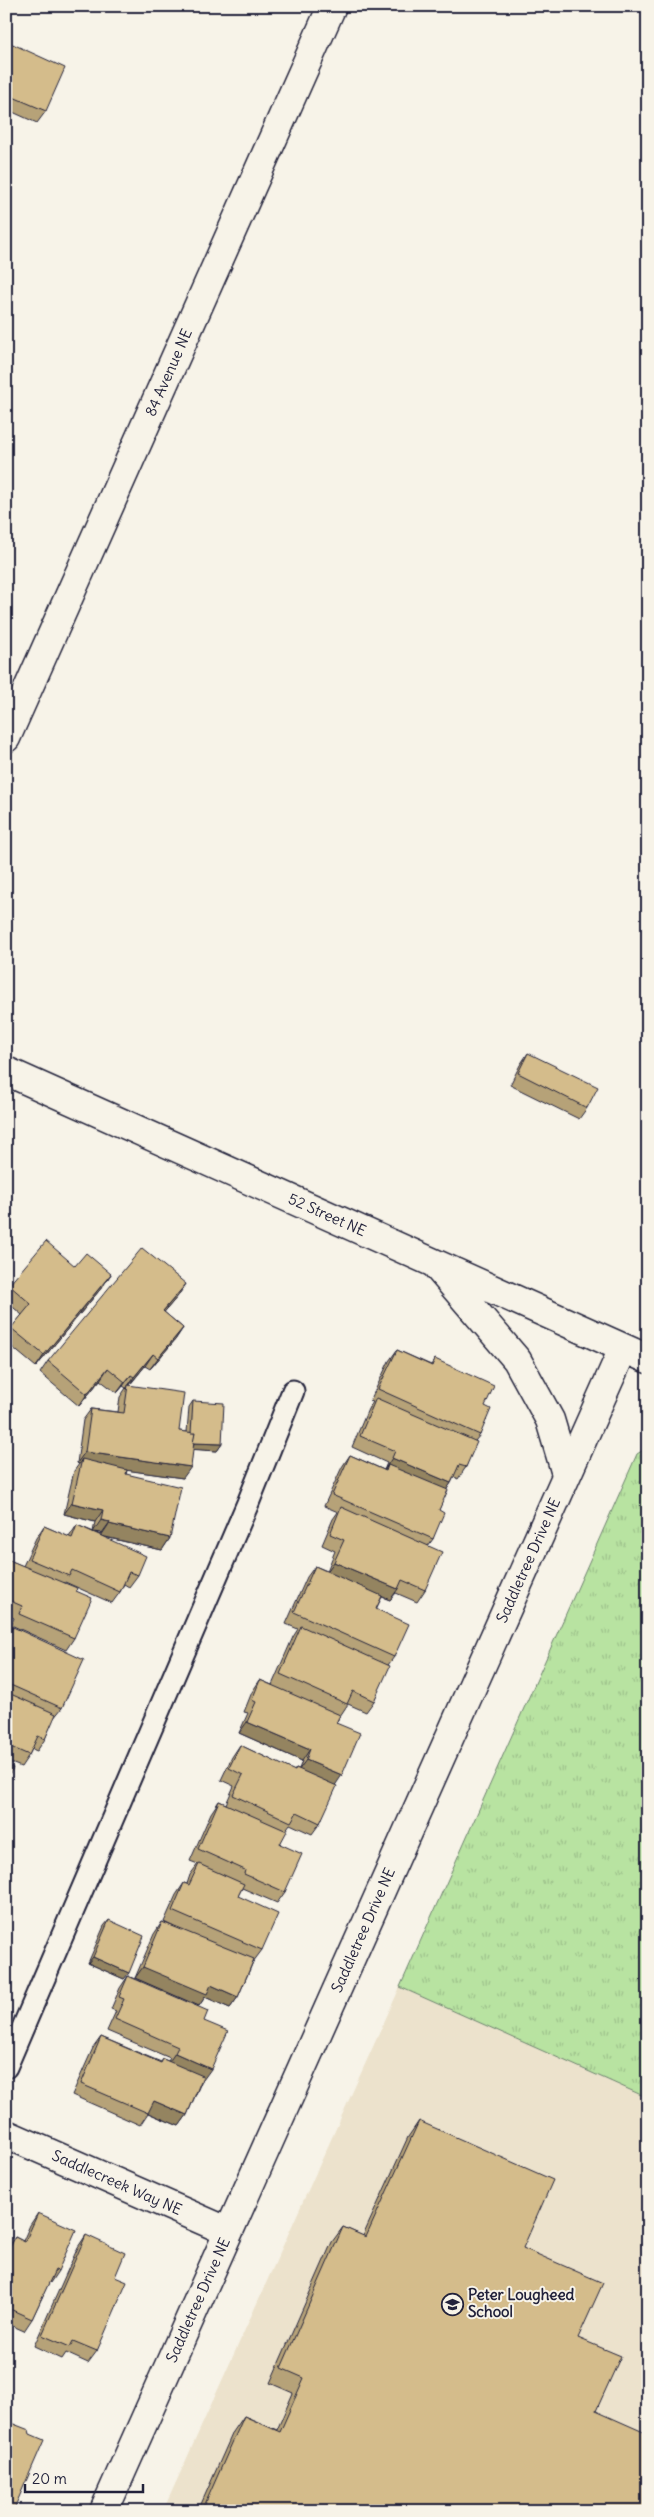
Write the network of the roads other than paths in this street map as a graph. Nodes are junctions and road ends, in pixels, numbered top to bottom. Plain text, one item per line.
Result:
1 (332, 6) edge
2 (6, 738) edge
3 (6, 1071) edge
4 (434, 1262) junction
5 (623, 1348) junction
6 (648, 1359) edge
7 (293, 1391) dead end
8 (566, 1474) junction
9 (6, 2067) edge
10 (6, 2134) edge
11 (227, 2231) junction
12 (104, 2511) edge

1 - 2 street, 84 Avenue NE
3 - 4 street, 52 Street NE
4 - 5 street, 52 Street NE
4 - 8 street
5 - 6 street, 52 Street NE
5 - 8 street, Saddletree Drive NE
7 - 9 lane
8 - 11 street, Saddletree Drive NE
10 - 11 street, Saddlecreek Way NE
11 - 12 street, Saddletree Drive NE

